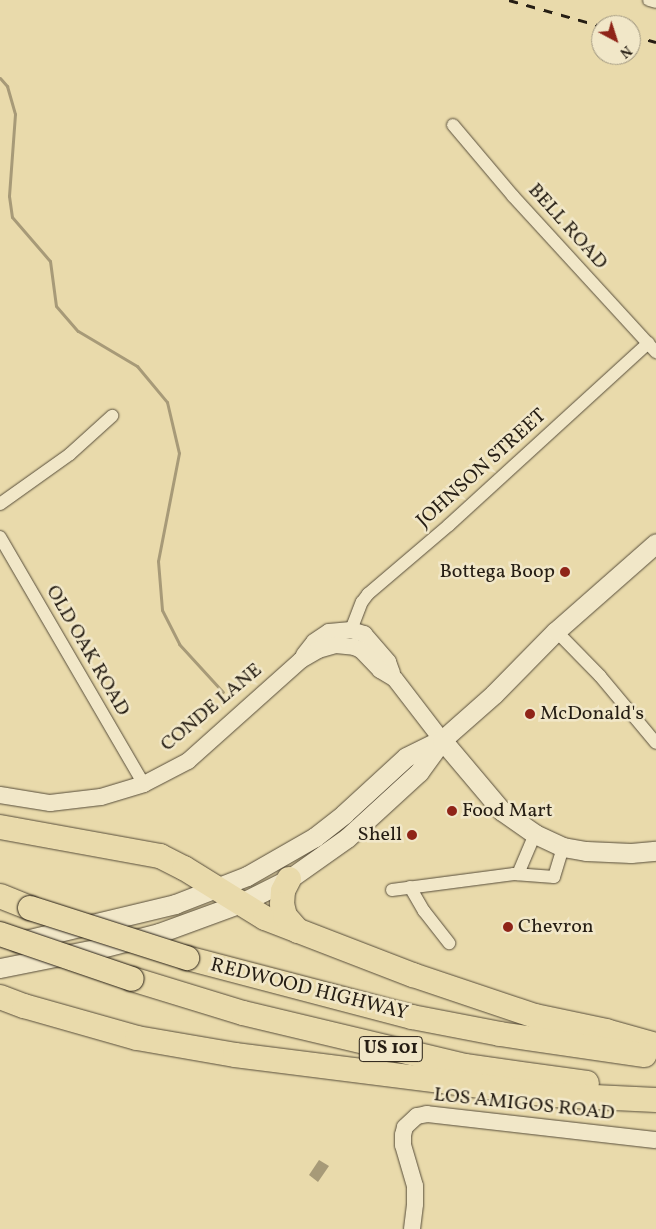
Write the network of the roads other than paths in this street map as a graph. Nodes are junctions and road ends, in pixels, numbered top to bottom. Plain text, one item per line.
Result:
1 (649, 0) edge
2 (656, 2) edge
3 (453, 124) dead end
4 (652, 347) edge
5 (112, 416) dead end
6 (0, 504) edge
7 (0, 537) edge
8 (656, 544) edge
9 (351, 630) junction
10 (556, 631) junction
11 (301, 660) junction
12 (394, 679) junction
13 (442, 740) junction
14 (656, 743) edge
15 (144, 784) junction
16 (0, 795) edge
17 (0, 827) edge
18 (535, 834) junction
19 (563, 847) junction
20 (656, 851) edge
21 (518, 874) junction
22 (289, 880) junction
23 (410, 887) junction
24 (216, 888) junction
25 (392, 890) dead end
26 (0, 896) edge
27 (241, 904) junction
28 (298, 931) junction
29 (0, 934) edge
30 (449, 943) dead end
31 (0, 946) edge
32 (0, 968) edge
33 (0, 997) edge
34 (656, 1045) edge
35 (656, 1056) edge
36 (656, 1094) edge
37 (656, 1100) edge
38 (656, 1140) edge
39 (412, 1229) edge

1 - 2 street
3 - 4 street, BELL ROAD
4 - 9 street, JOHNSON STREET
5 - 6 street
7 - 15 street, OLD OAK ROAD
8 - 10 main road
9 - 11 street, CONDE LANE
9 - 12 street, CONDE LANE
10 - 13 main road
10 - 14 street
11 - 12 street, CONDE LANE
11 - 15 street, CONDE LANE
12 - 13 street, CONDE LANE
13 - 18 main road
13 - 22 main road
13 - 24 main road
15 - 16 street, CONDE LANE
17 - 24 highway
18 - 19 main road
18 - 21 street
19 - 20 main road
19 - 21 street
21 - 23 street
22 - 27 main road
22 - 28 highway
23 - 25 street
23 - 30 street
24 - 27 highway
24 - 31 main road
26 - 35 highway, REDWOOD HIGHWAY / US 101, bridge
27 - 28 highway
27 - 32 main road
28 - 34 highway
29 - 36 highway, REDWOOD HIGHWAY / US 101, bridge
33 - 37 highway
38 - 39 street, LOS AMIGOS ROAD

